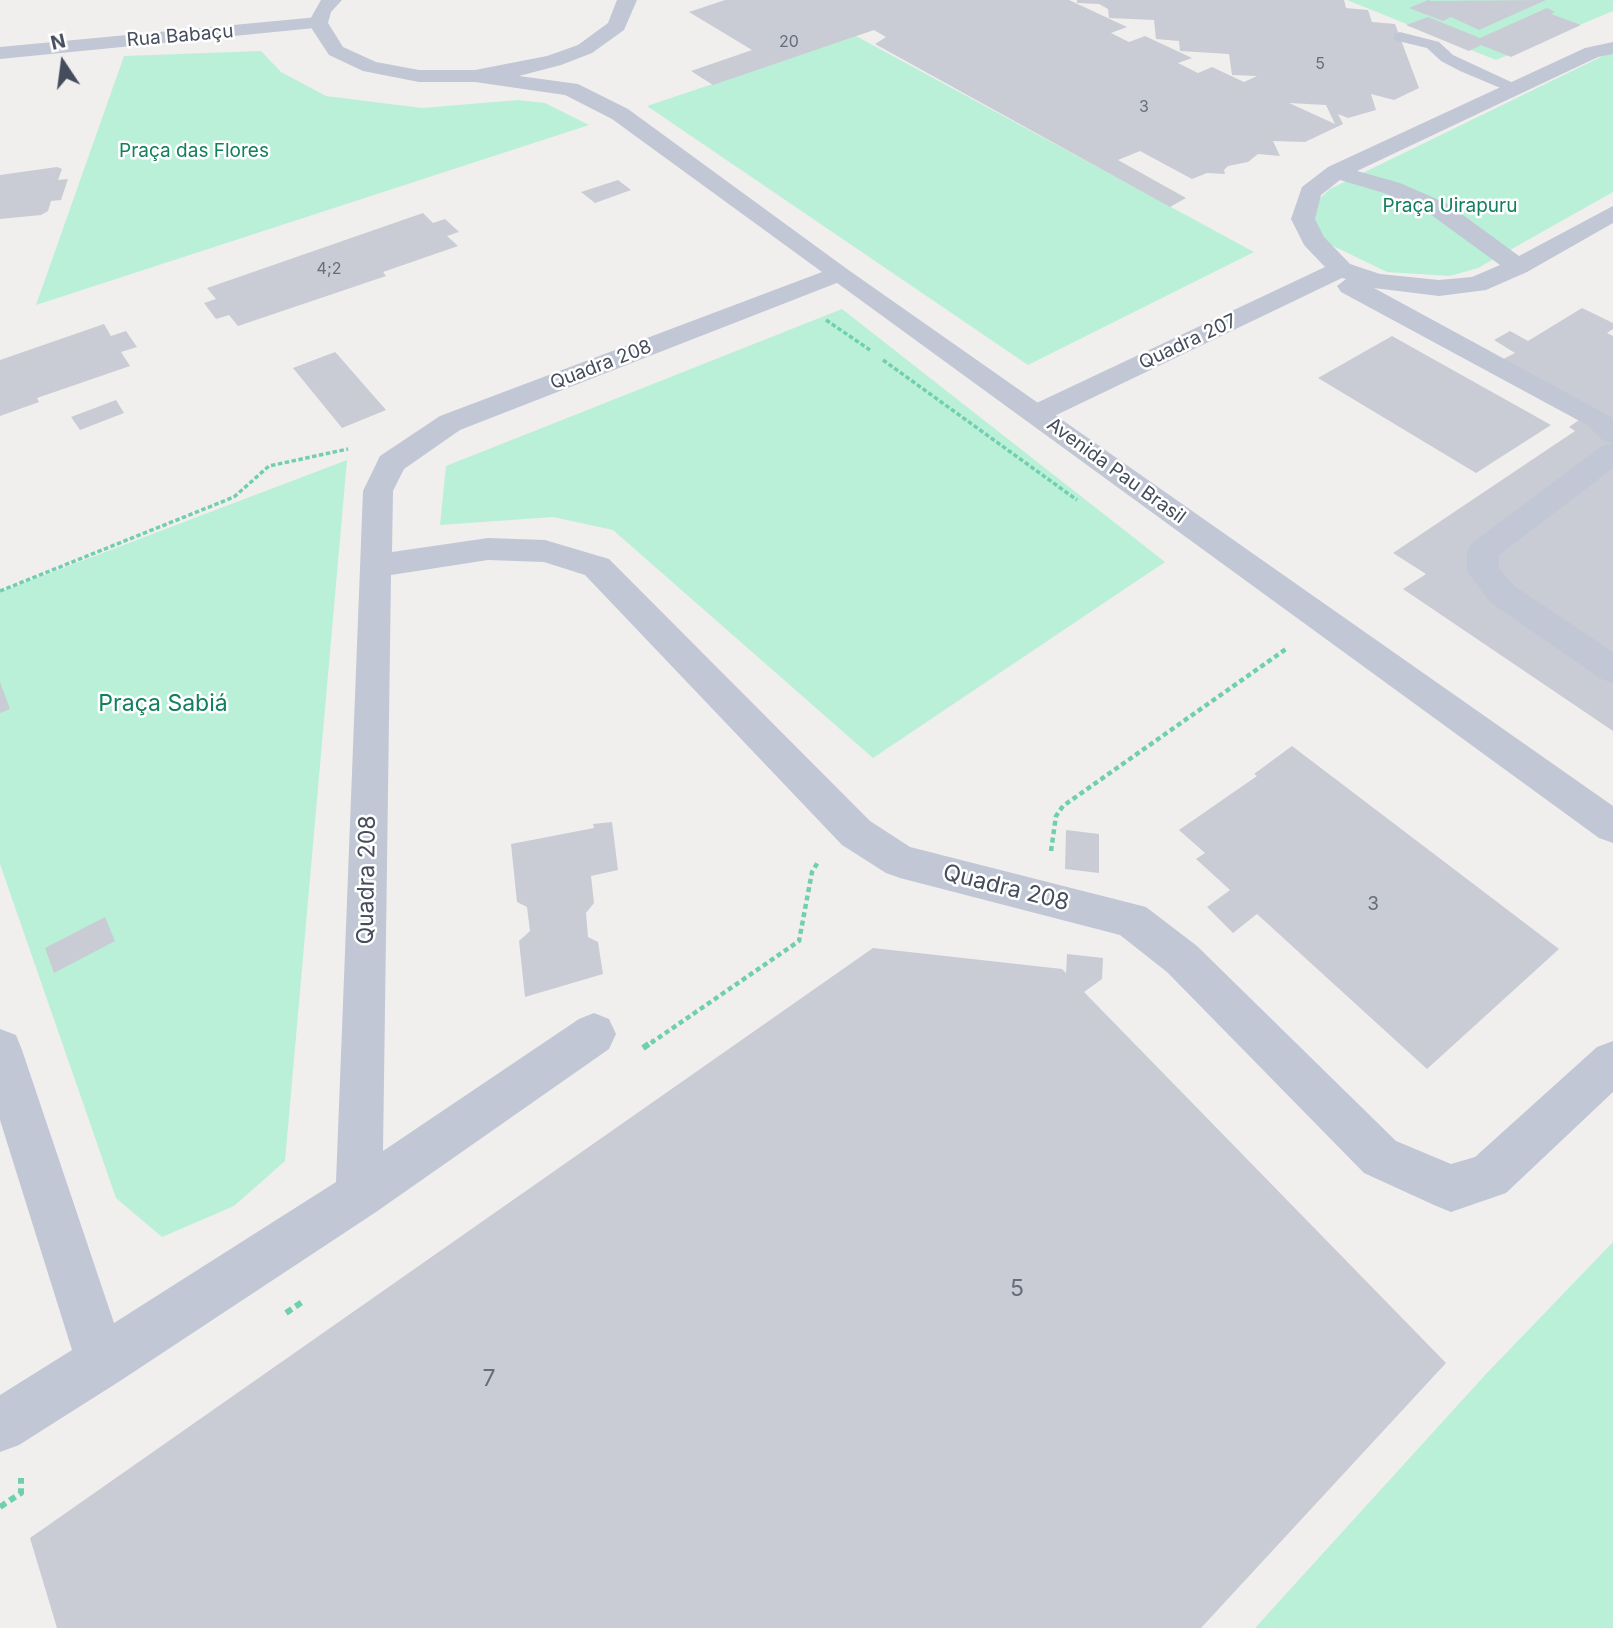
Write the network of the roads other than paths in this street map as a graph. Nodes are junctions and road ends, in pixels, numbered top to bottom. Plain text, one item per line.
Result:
1 (332, 0) edge
2 (627, 0) edge
3 (318, 23) junction
4 (1400, 37) dead end
5 (585, 48) junction
6 (1613, 48) edge
7 (0, 53) edge
8 (475, 76) junction
9 (1516, 88) junction
10 (620, 114) junction
11 (1336, 172) junction
12 (1613, 213) edge
13 (1518, 267) junction
14 (1335, 272) junction
15 (838, 274) junction
16 (1036, 414) junction
17 (1613, 434) edge
18 (1613, 453) edge
19 (375, 566) junction
20 (1613, 670) edge
21 (1613, 827) edge
22 (594, 1034) dead end
23 (0, 1050) edge
24 (1613, 1062) edge
25 (359, 1195) junction
26 (102, 1363) junction
27 (0, 1426) edge

1 - 3 street
2 - 5 street
3 - 7 street, Rua Babaçu
3 - 8 street
4 - 9 lane
5 - 8 street
5 - 10 street, Avenida Pau Brasil
6 - 9 street
8 - 10 street, Avenida Pau Brasil
9 - 11 street
10 - 15 street, Avenida Pau Brasil
11 - 13 street
11 - 14 street
12 - 13 street
13 - 14 street
14 - 16 street, Quadra 207
14 - 17 street
15 - 16 street, Avenida Pau Brasil
15 - 19 street, Quadra 208
16 - 21 street, Avenida Pau Brasil
18 - 20 street
19 - 24 street, Quadra 208
19 - 25 street, Quadra 208
22 - 25 street
23 - 26 street
25 - 26 street
26 - 27 street

